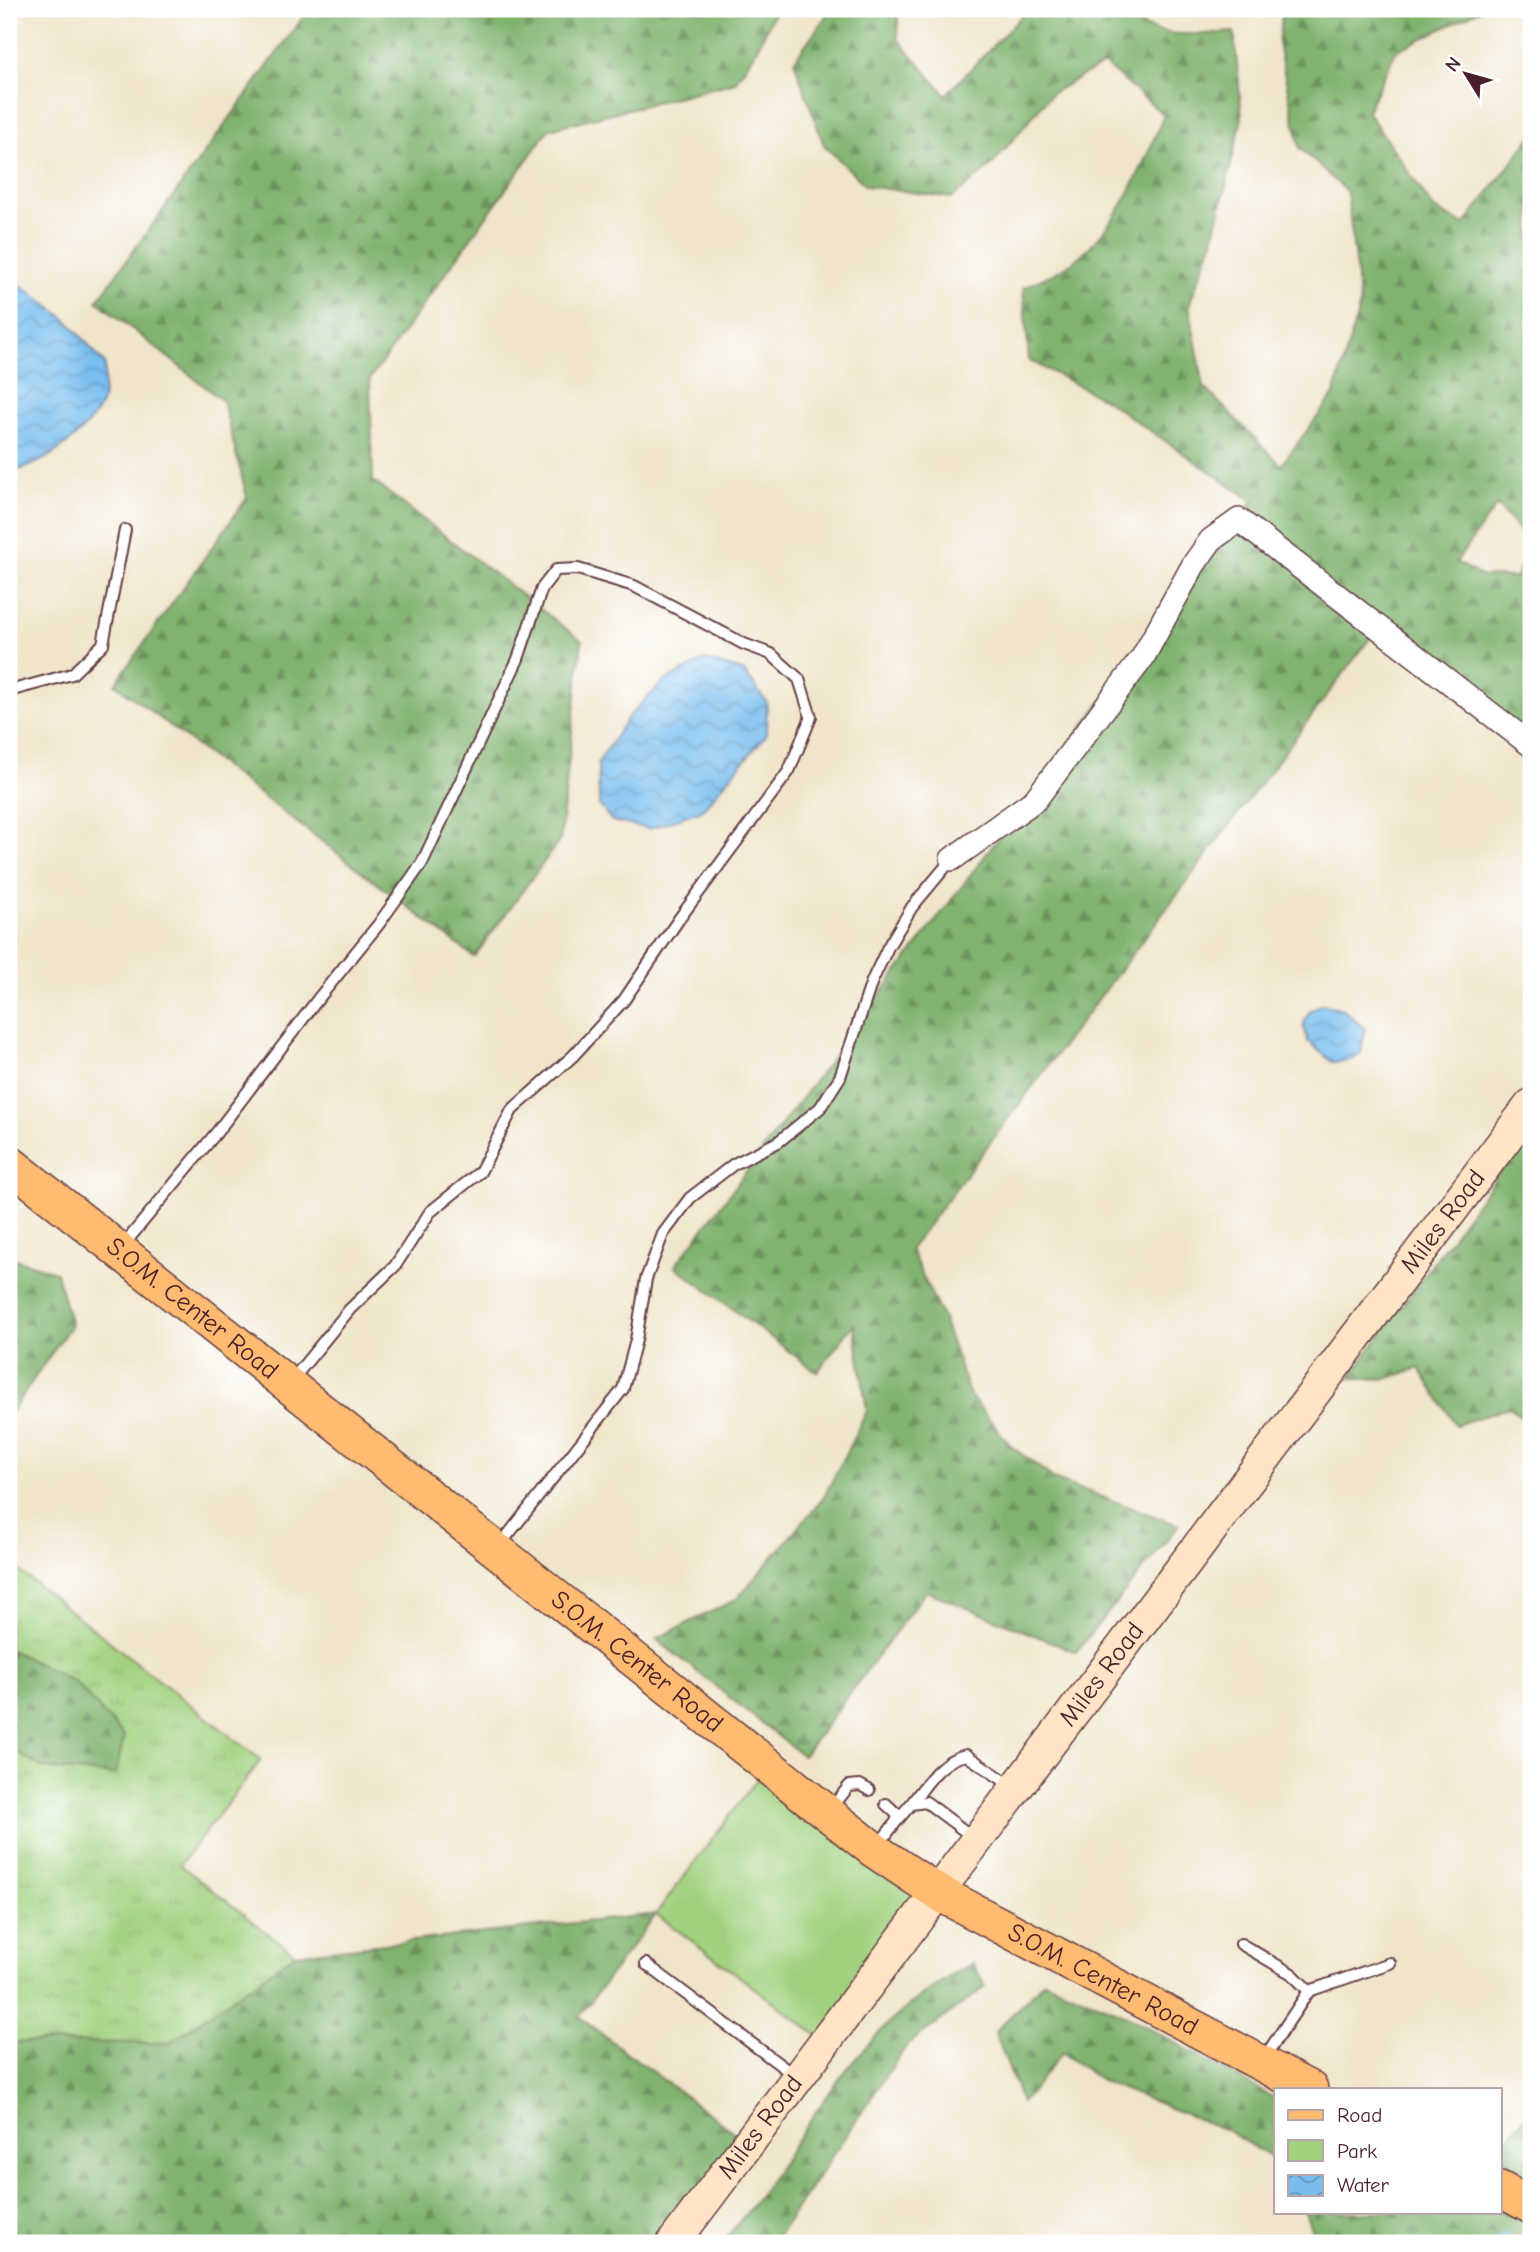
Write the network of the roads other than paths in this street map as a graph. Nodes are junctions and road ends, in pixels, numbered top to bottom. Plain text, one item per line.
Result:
1 (125, 530) dead end
2 (9, 691) edge
3 (1531, 746) edge
4 (952, 859) joint
5 (1531, 1105) edge
6 (9, 1163) edge
7 (119, 1250) junction
8 (288, 1384) junction
9 (497, 1549) junction
10 (1014, 1788) junction
11 (869, 1790) dead end
12 (886, 1804) dead end
13 (911, 1804) junction
14 (827, 1814) junction
15 (896, 1822) junction
16 (976, 1839) junction
17 (874, 1850) junction
18 (937, 1892) junction
19 (1241, 1944) dead end
20 (1390, 1963) dead end
21 (646, 1964) dead end
22 (1309, 1991) junction
23 (1260, 2063) junction
24 (797, 2078) junction
25 (1308, 2088) edge
26 (1502, 2190) edge
27 (1531, 2206) edge
28 (673, 2243) edge

1 - 2 lane
3 - 4 street
4 - 9 lane
5 - 10 main road, Miles Road
6 - 7 main road, S.O.M. Center Road
7 - 8 main road, S.O.M. Center Road
7 - 8 lane
8 - 9 main road, S.O.M. Center Road
9 - 14 main road, S.O.M. Center Road
10 - 13 lane
10 - 16 main road, Miles Road
11 - 14 lane
12 - 15 lane
13 - 15 lane
13 - 16 lane
14 - 17 main road, S.O.M. Center Road
15 - 17 lane
16 - 18 main road, Miles Road
17 - 18 main road, S.O.M. Center Road
18 - 23 main road, S.O.M. Center Road
18 - 24 main road, Miles Road
19 - 22 lane
20 - 22 lane
21 - 24 lane
22 - 23 lane
23 - 25 main road, S.O.M. Center Road
24 - 28 main road, Miles Road
26 - 27 main road

